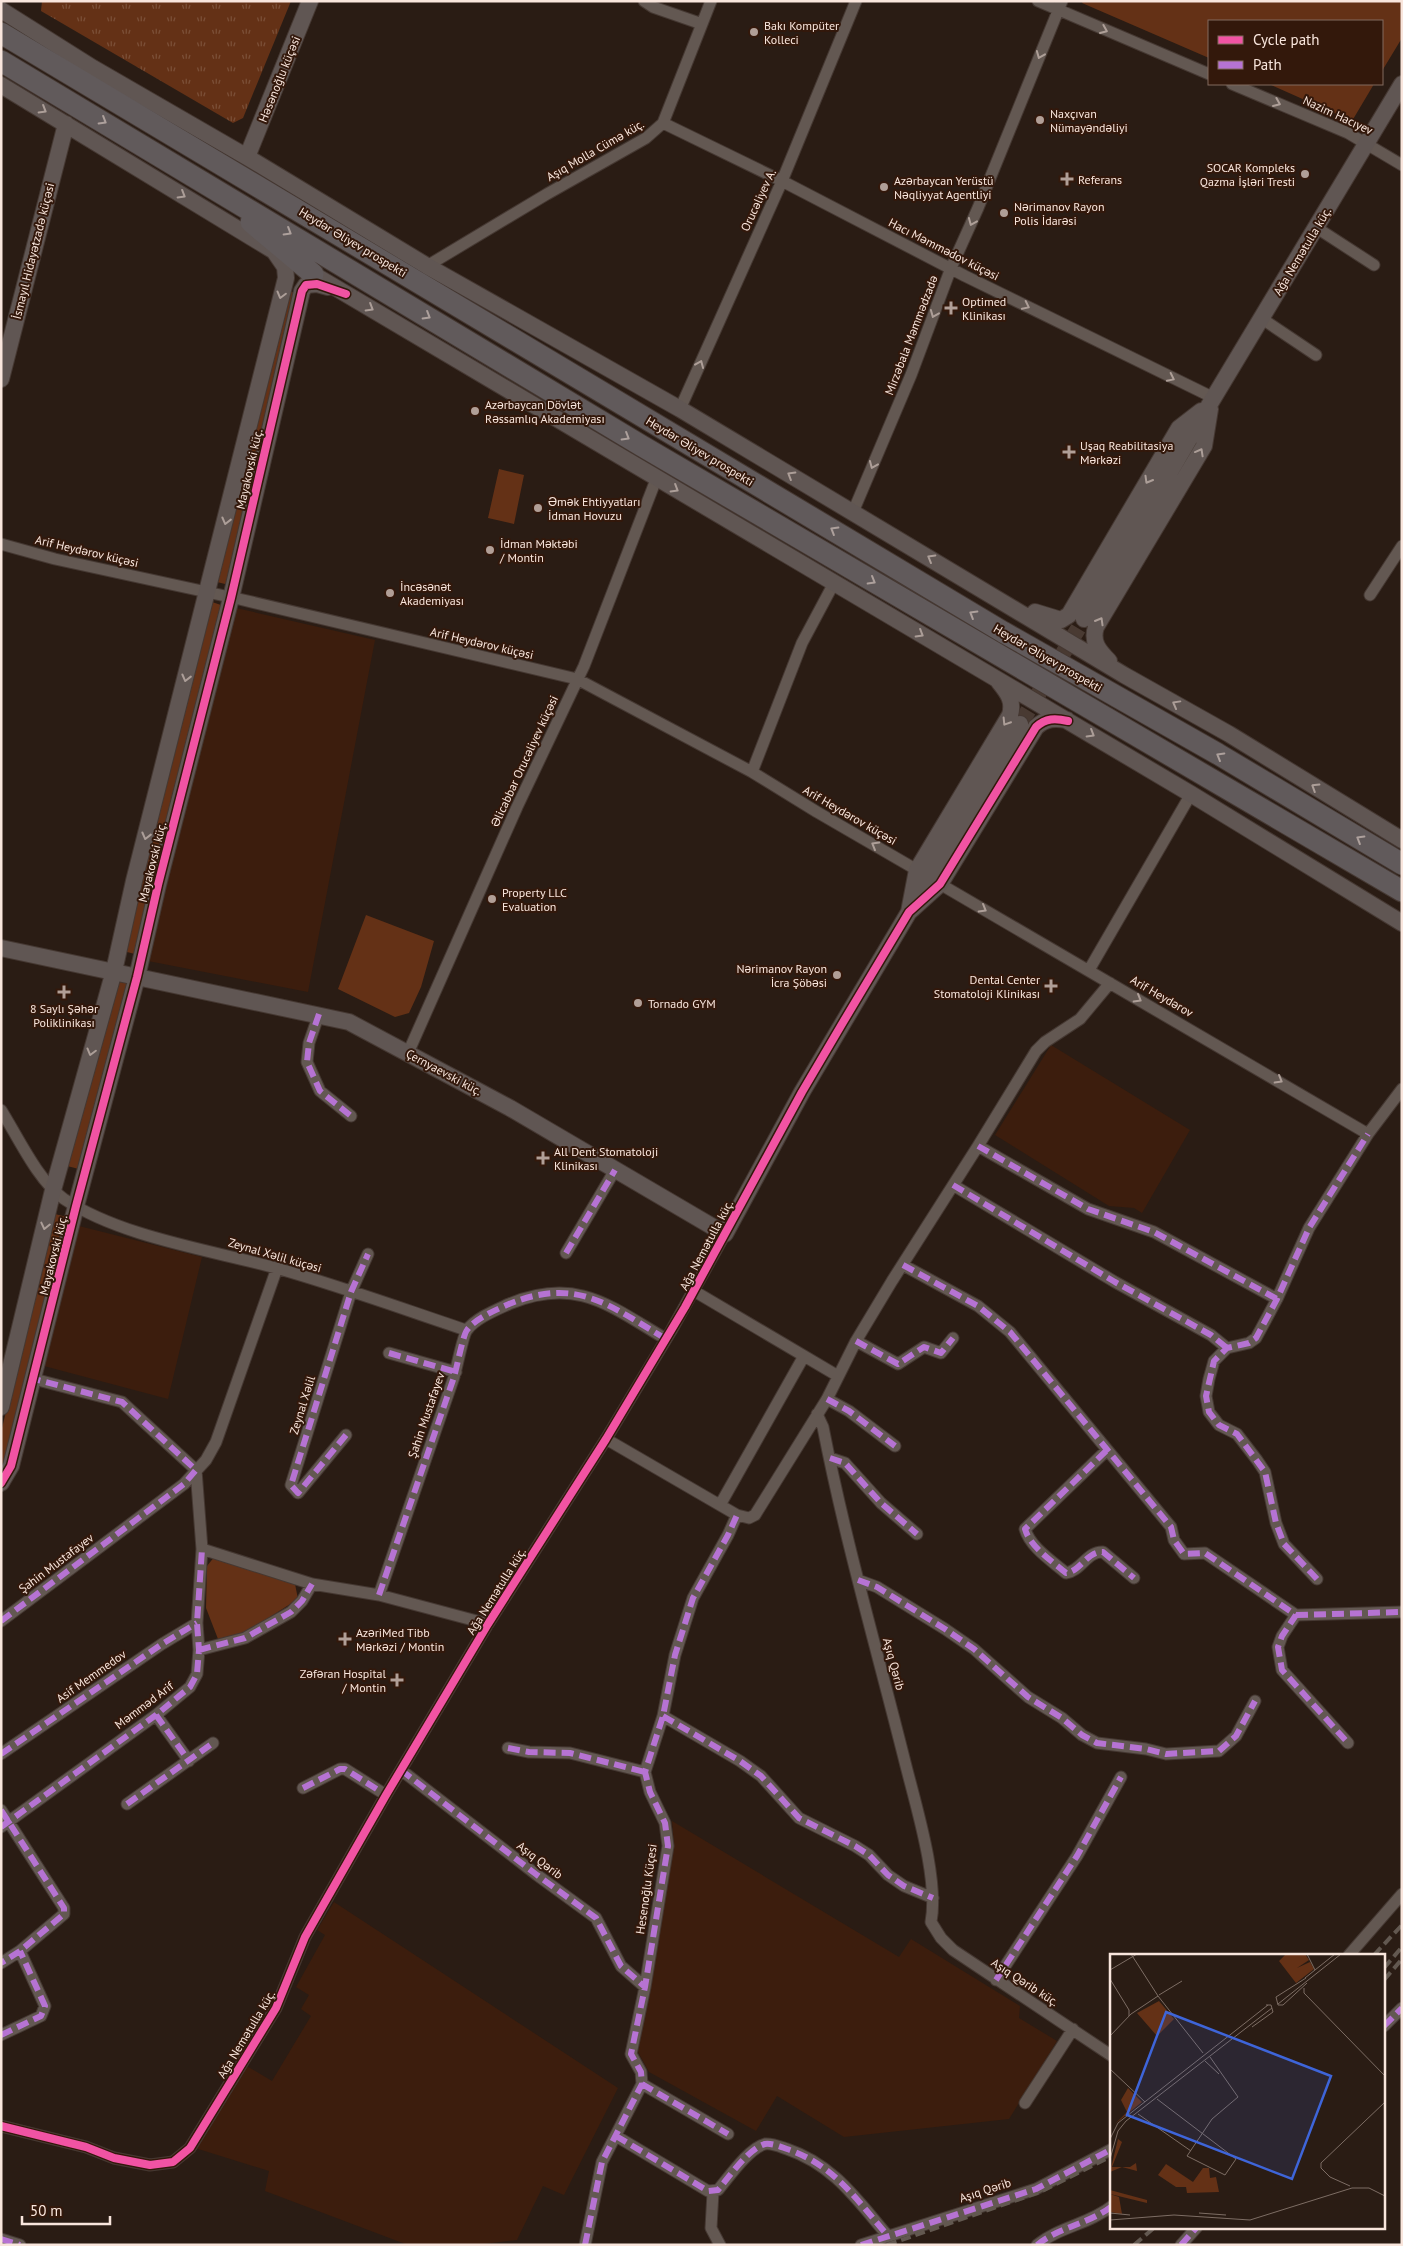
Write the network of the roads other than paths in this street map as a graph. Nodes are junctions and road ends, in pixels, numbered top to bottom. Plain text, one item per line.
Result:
1 (310, 1) edge
2 (644, 1) edge
3 (711, 1) edge
4 (856, 1) edge
5 (1038, 1) edge
6 (1061, 6) edge
7 (1, 10) edge
8 (702, 24) junction
9 (1, 33) edge
10 (1, 61) edge
11 (1208, 74) edge
12 (1402, 84) edge
13 (1, 85) edge
14 (1234, 85) edge
15 (663, 123) junction
16 (66, 124) junction
17 (1367, 143) junction
18 (247, 157) junction
19 (1402, 165) edge
20 (201, 180) junction
21 (782, 181) junction
22 (1317, 228) junction
23 (274, 251) junction
24 (1374, 265) dead end
25 (427, 266) junction
26 (951, 268) junction
27 (313, 274) junction
28 (346, 294) junction
29 (1261, 318) junction
30 (1316, 355) dead end
31 (1, 379) edge
32 (1209, 406) junction
33 (680, 409) junction
34 (656, 478) junction
35 (853, 512) junction
36 (1, 544) edge
37 (1402, 546) edge
38 (834, 583) junction
39 (208, 592) junction
40 (1370, 595) dead end
41 (231, 598) junction
42 (1000, 599) junction
43 (1084, 619) tunnel mouth
44 (1124, 675) junction
45 (577, 679) junction
46 (997, 680) junction
47 (1068, 721) junction
48 (1020, 724) tunnel mouth
49 (752, 772) junction
50 (1191, 794) junction
51 (1402, 840) edge
52 (1402, 864) edge
53 (917, 870) junction
54 (940, 884) junction
55 (1402, 891) edge
56 (909, 912) junction
57 (1402, 923) edge
58 (1, 948) edge
59 (1089, 970) junction
60 (114, 971) junction
61 (137, 977) junction
62 (1110, 983) junction
63 (318, 1014) junction
64 (408, 1053) junction
65 (1402, 1089) edge
66 (1, 1110) edge
67 (351, 1116) dead end
68 (1368, 1134) junction
69 (978, 1146) junction
70 (615, 1170) junction
71 (953, 1185) junction
72 (53, 1190) junction
73 (76, 1206) junction
74 (725, 1234) junction
75 (566, 1253) dead end
76 (368, 1254) dead end
77 (903, 1265) junction
78 (277, 1268) junction
79 (694, 1291) junction
80 (351, 1292) junction
81 (1278, 1299) junction
82 (466, 1330) junction
83 (953, 1338) dead end
84 (666, 1340) junction
85 (856, 1341) junction
86 (1227, 1348) junction
87 (389, 1353) dead end
88 (804, 1356) junction
89 (456, 1372) junction
90 (838, 1376) junction
91 (34, 1379) junction
92 (3, 1389) edge
93 (827, 1399) junction
94 (1, 1407) edge
95 (816, 1414) junction
96 (346, 1436) dead end
97 (606, 1439) junction
98 (895, 1446) dead end
99 (1106, 1450) junction
100 (830, 1458) junction
101 (196, 1470) junction
102 (1, 1483) edge
103 (720, 1505) junction
104 (737, 1515) junction
105 (917, 1534) dead end
106 (202, 1550) junction
107 (1134, 1578) dead end
108 (1317, 1579) dead end
109 (858, 1580) junction
110 (312, 1584) junction
111 (379, 1595) junction
112 (1402, 1612) edge
113 (1296, 1615) junction
114 (1, 1621) edge
115 (197, 1623) junction
116 (488, 1624) junction
117 (199, 1650) junction
118 (1255, 1701) dead end
119 (156, 1715) junction
120 (663, 1716) junction
121 (213, 1743) dead end
122 (1348, 1743) dead end
123 (508, 1748) dead end
124 (1, 1754) edge
125 (189, 1761) junction
126 (401, 1770) junction
127 (644, 1772) junction
128 (1121, 1777) dead end
129 (304, 1788) dead end
130 (386, 1795) junction
131 (127, 1804) dead end
132 (1, 1810) edge
133 (5, 1824) edge
134 (1402, 1894) edge
135 (933, 1898) junction
136 (932, 1922) joint
137 (20, 1951) junction
138 (1350, 1954) edge
139 (1, 1963) edge
140 (996, 1980) junction
141 (645, 1987) junction
142 (1402, 2008) edge
143 (1386, 2024) edge
144 (1073, 2030) junction
145 (1, 2035) edge
146 (1110, 2055) edge
147 (642, 2084) junction
148 (1025, 2103) dead end
149 (1, 2126) edge
150 (728, 2134) dead end
151 (616, 2136) junction
152 (1110, 2150) edge
153 (713, 2192) junction
154 (1110, 2207) edge
155 (1196, 2228) edge
156 (888, 2236) junction
157 (1, 2240) edge
158 (20, 2245) edge
159 (585, 2245) edge
160 (720, 2245) edge
161 (861, 2245) edge
162 (1037, 2245) edge
163 (1181, 2245) edge

1 - 18 street, Həsənoğlu küçəsi
2 - 8 street
3 - 8 street, Aşıq Molla Cümə küç.
4 - 21 street, Orucəliyev A.
5 - 6 street
6 -> 11 street
6 -> 26 street, Mirzəbala Məmmədzadə
7 - 18 street
8 - 15 street, Aşıq Molla Cümə küç.
52 -> 9 highway, Heydər Əliyev prospekti
10 -> 20 highway, Heydər Əliyev prospekti
12 - 17 street, Ağa Nemətulla küç.
13 -> 16 street
14 -> 17 street, Nazim Hacıyev
15 - 21 street, Hacı Məmmədov küçəsi
15 - 25 street, Aşıq Molla Cümə küç.
16 -> 23 street
16 - 31 street, İsmayıl Hidayətzadə küçəsi
17 - 19 street, Nazim Hacıyev
17 - 22 street, Ağa Nemətulla küç.
18 - 25 street
20 - 27 highway
20 -> 55 highway, Heydər Əliyev prospekti
21 - 26 street, Hacı Məmmədov küçəsi
33 -> 21 street, Orucəliyev A.
22 - 24 street
22 - 29 street, Ağa Nemətulla küç.
23 - 27 street
23 -> 39 street, Mayakovski küç.
25 - 33 street
26 -> 32 street, Hacı Məmmədov küçəsi
26 -> 35 street, Mirzəbala Məmmədzadə
27 - 28 street
28 -> 34 street
28 - 41 street, Mayakovski küç.
29 - 30 street
29 - 32 street, Ağa Nemətulla küç.
32 -> 42 street
32 - 43 street, Ağa Nemətulla küç.
44 -> 32 street
35 -> 33 street
34 -> 38 street
34 - 45 street, Əlicabbar Orucəliyev küçəsi
42 -> 35 street
36 - 39 street, Arif Heydərov küçəsi
37 - 40 street
38 -> 46 street
38 - 49 street
39 - 41 street, Arif Heydərov küçəsi
39 -> 60 street, Mayakovski küç.
41 - 45 street, Arif Heydərov küçəsi
41 - 61 street, Mayakovski küç.
42 - 44 street
51 -> 44 street
45 - 49 street, Arif Heydərov küçəsi
45 - 64 street, Əlicabbar Orucəliyev küçəsi
46 - 47 street
46 -> 53 street
47 -> 50 street
47 - 54 street, Ağa Nemətulla küç.
48 - 56 street
53 -> 49 street, Arif Heydərov küçəsi
50 - 57 street
50 - 59 street
53 - 56 street, Ağa Nemətulla küç.
54 - 56 street, Ağa Nemətulla küç.
54 -> 59 street, Arif Heydərov
56 - 74 street, Ağa Nemətulla küç.
58 - 60 street, Çernyaevski küç.
59 - 62 street, Arif Heydərov
60 - 61 street, Çernyaevski küç.
60 -> 72 street, Mayakovski küç.
61 - 63 street, Çernyaevski küç.
61 - 73 street, Mayakovski küç.
62 -> 68 street, Arif Heydərov
62 - 69 street
63 - 64 street, Çernyaevski küç.
63 - 67 street
64 - 70 street, Çernyaevski küç.
65 - 68 street
66 - 72 street, Zeynal Xəlil küçəsi
68 - 81 street
69 - 71 street
69 - 81 street
70 - 74 street, Çernyaevski küç.
70 - 75 street
71 - 77 street
71 - 86 street
72 - 73 street, Zeynal Xəlil küçəsi
72 -> 92 street, Mayakovski küç.
73 - 78 street, Zeynal Xəlil küçəsi
73 - 91 street, Mayakovski küç.
74 - 79 street, Ağa Nemətulla küç.
76 - 80 street, Zeynal Xəlil
77 - 85 street
77 - 99 street
78 - 80 street, Zeynal Xəlil küçəsi
78 - 101 street, Şahin Mustafayev
79 - 84 street, Ağa Nemətulla küç.
79 - 88 street
80 - 82 street, Zeynal Xəlil küçəsi
80 - 96 street, Zeynal Xəlil
81 - 86 street
82 - 84 street
82 - 89 street, Şahin Mustafayev
83 - 85 street
84 - 97 street, Ağa Nemətulla küç.
85 - 90 street
86 - 108 street
87 - 89 street
88 - 90 street
88 - 103 street
89 - 111 street, Şahin Mustafayev
90 - 93 street
91 - 101 street
91 - 102 street, Mayakovski küç.
92 - 94 street, Mayakovski küç.
93 - 95 street
93 - 98 street
95 - 100 street, Aşıq Qərib
95 - 104 street
97 - 103 street
97 - 116 street, Ağa Nemətulla küç.
99 - 107 street
99 - 113 street
100 - 105 street
100 - 109 street, Aşıq Qərib
101 - 106 street
101 - 114 street, Şahin Mustafayev
103 - 104 street
104 - 120 street
106 - 110 street
106 - 115 street, Məmməd Arif
109 - 118 street
109 - 135 street, Aşıq Qərib
110 - 111 street
110 - 117 street
111 - 116 street
112 - 113 street
113 - 122 street
115 - 117 street, Məmməd Arif
115 - 124 street, Asif Memmedov
116 - 126 street, Ağa Nemətulla küç.
117 - 119 street, Məmməd Arif
119 - 125 street
119 - 133 street, Məmməd Arif
120 - 127 street
120 - 135 street
121 - 125 street
123 - 127 street
125 - 131 street
126 - 130 street, Ağa Nemətulla küç.
126 - 141 street, Aşıq Qərib
127 - 141 street, Hesenoğlu Küçesi
128 - 140 street
129 - 130 street
130 - 149 street, Ağa Nemətulla küç.
132 - 133 street
133 - 137 street
134 - 138 street
135 - 136 street, Aşıq Qərib
136 - 140 street, Aşıq Qərib küç.
137 - 139 street
137 - 145 street
140 - 144 street, Aşıq Qərib küç.
141 - 147 street, Hesenoğlu Küçesi
142 - 143 street
144 - 146 street, Aşıq Qərib küç.
144 - 148 street
147 - 150 street
147 - 151 street
151 - 153 street
151 - 159 street
152 - 156 street, Aşıq Qərib
153 - 156 street
153 - 160 street
154 - 162 street
155 - 163 street
156 - 161 street, Aşıq Qərib
157 - 158 street

